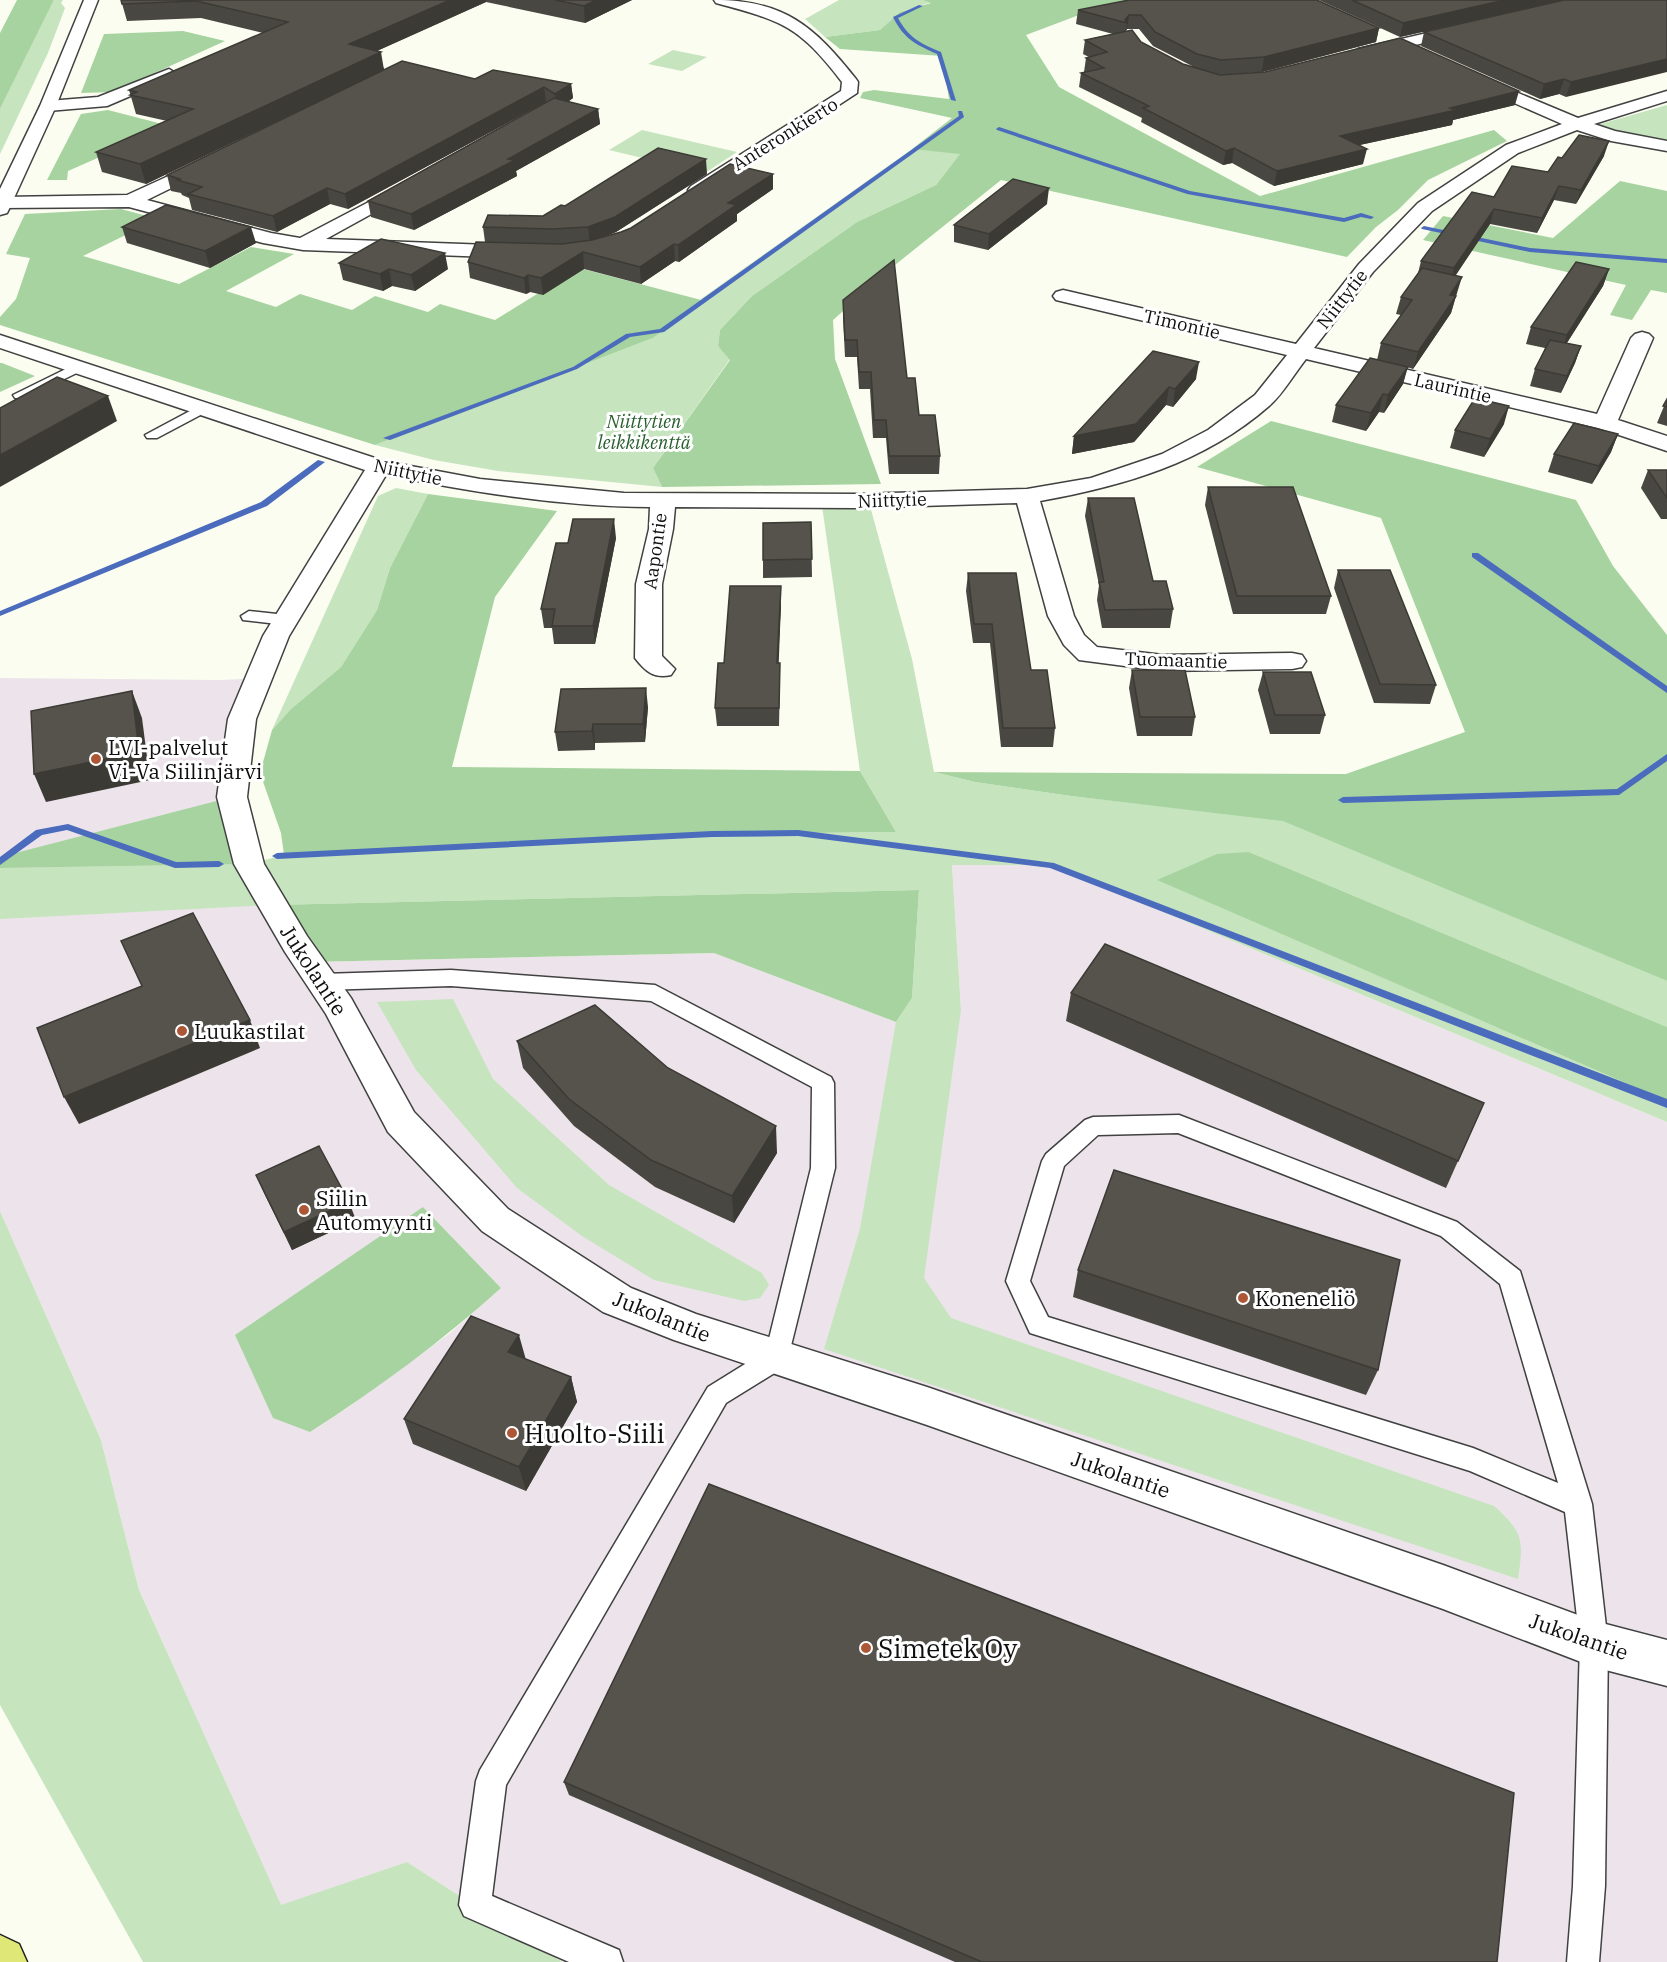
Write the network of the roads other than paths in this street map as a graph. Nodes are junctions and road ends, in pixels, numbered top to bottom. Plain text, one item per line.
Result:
1 (91, 0) edge
2 (721, 0) edge
3 (1478, 26) edge
4 (1370, 33) edge
5 (1397, 45) junction
6 (1418, 54) edge
7 (1350, 56) edge
8 (182, 69) edge
9 (1462, 74) edge
10 (1667, 96) edge
11 (48, 106) junction
12 (1577, 124) junction
13 (1667, 146) edge
14 (226, 154) edge
15 (425, 177) edge
16 (684, 199) edge
17 (130, 201) junction
18 (2, 206) edge
19 (303, 244) junction
20 (530, 252) edge
21 (1063, 296) dead end
22 (1642, 338) dead end
23 (0, 341) edge
24 (1301, 352) junction
25 (80, 366) junction
26 (20, 395) edge
27 (203, 408) junction
28 (1605, 423) junction
29 (152, 435) dead end
30 (1667, 444) edge
31 (379, 467) junction
32 (1027, 496) junction
33 (663, 500) junction
34 (249, 616) dead end
35 (286, 620) junction
36 (1292, 661) dead end
37 (661, 669) dead end
38 (322, 982) junction
39 (777, 1358) junction
40 (1578, 1504) junction
41 (1594, 1644) junction
42 (1667, 1664) edge
43 (607, 1962) edge
44 (1583, 1962) edge

1 - 11 street
2 - 16 street, Anteronkierto
3 - 5 street
4 - 5 street
5 - 6 street
5 - 7 street
8 - 11 street
9 - 12 street
10 - 12 street, Niittytie
11 - 18 street
12 - 13 street
12 - 24 street, Niittytie
14 - 17 street
15 - 19 street
17 - 18 street
17 - 19 street
19 - 20 street
21 - 24 street, Timontie
22 - 28 street
23 - 25 street, Niittytie
24 - 28 street, Laurintie
24 - 32 street, Niittytie
25 - 26 lane
25 - 27 street, Niittytie
27 - 29 lane
27 - 31 street, Niittytie
28 - 30 street, Laurintie
31 - 33 street, Niittytie
31 - 35 street, Jukolantie
32 - 33 street, Niittytie
32 - 36 street, Tuomaantie
33 - 37 street, Aapontie
34 - 35 lane
35 - 38 street, Jukolantie
38 - 39 street, Jukolantie
38 - 39 lane
39 - 41 street, Jukolantie
39 - 43 lane
40 - 40 lane
40 - 41 lane
41 - 42 street, Jukolantie
41 - 44 lane

